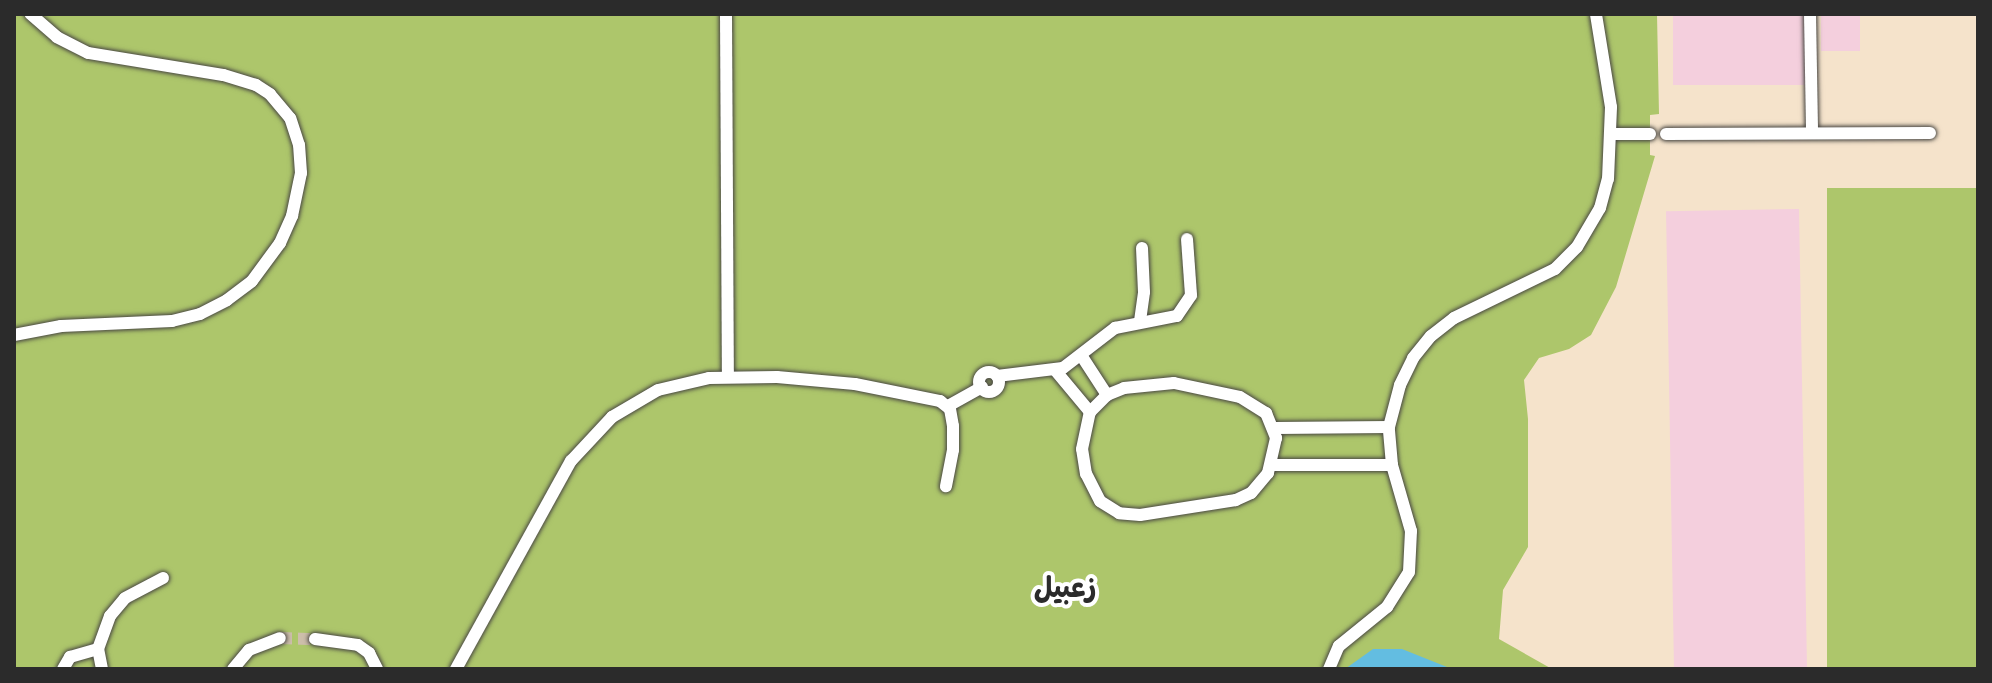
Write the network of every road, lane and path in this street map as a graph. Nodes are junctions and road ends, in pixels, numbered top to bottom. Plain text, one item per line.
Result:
1 (31, 14) edge
2 (726, 14) edge
3 (1596, 14) edge
4 (1810, 14) edge
5 (1812, 133) junction
6 (1930, 133) dead end
7 (1610, 134) junction
8 (1650, 134) dead end
9 (1666, 134) dead end
10 (1187, 239) dead end
11 (1142, 248) dead end
12 (1140, 321) junction
13 (14, 335) edge
14 (1081, 355) junction
15 (1055, 370) junction
16 (728, 377) junction
17 (1107, 395) junction
18 (948, 406) junction
19 (1090, 412) junction
20 (1389, 427) junction
21 (1275, 428) junction
22 (1271, 465) junction
23 (1392, 465) junction
24 (946, 486) dead end
25 (163, 578) dead end
26 (280, 638) tunnel mouth
27 (315, 639) tunnel mouth
28 (98, 649) junction
29 (63, 669) edge
30 (102, 669) edge
31 (233, 669) edge
32 (377, 669) edge
33 (456, 669) edge
34 (1329, 669) edge

1 - 13 street
2 - 16 street
3 - 7 street
4 - 5 street
5 - 6 street
5 - 9 street
7 - 8 street
7 - 20 street
10 - 12 street
11 - 12 street
12 - 14 street
14 - 15 street
14 - 17 street
15 - 18 street
15 - 19 street
16 - 18 street
16 - 33 street
17 - 19 street
17 - 21 street
18 - 24 street
19 - 22 street
20 - 21 street
20 - 23 street
21 - 22 street
22 - 23 street
23 - 34 street
25 - 28 street
26 - 31 street
27 - 32 street
28 - 29 street
28 - 30 street

